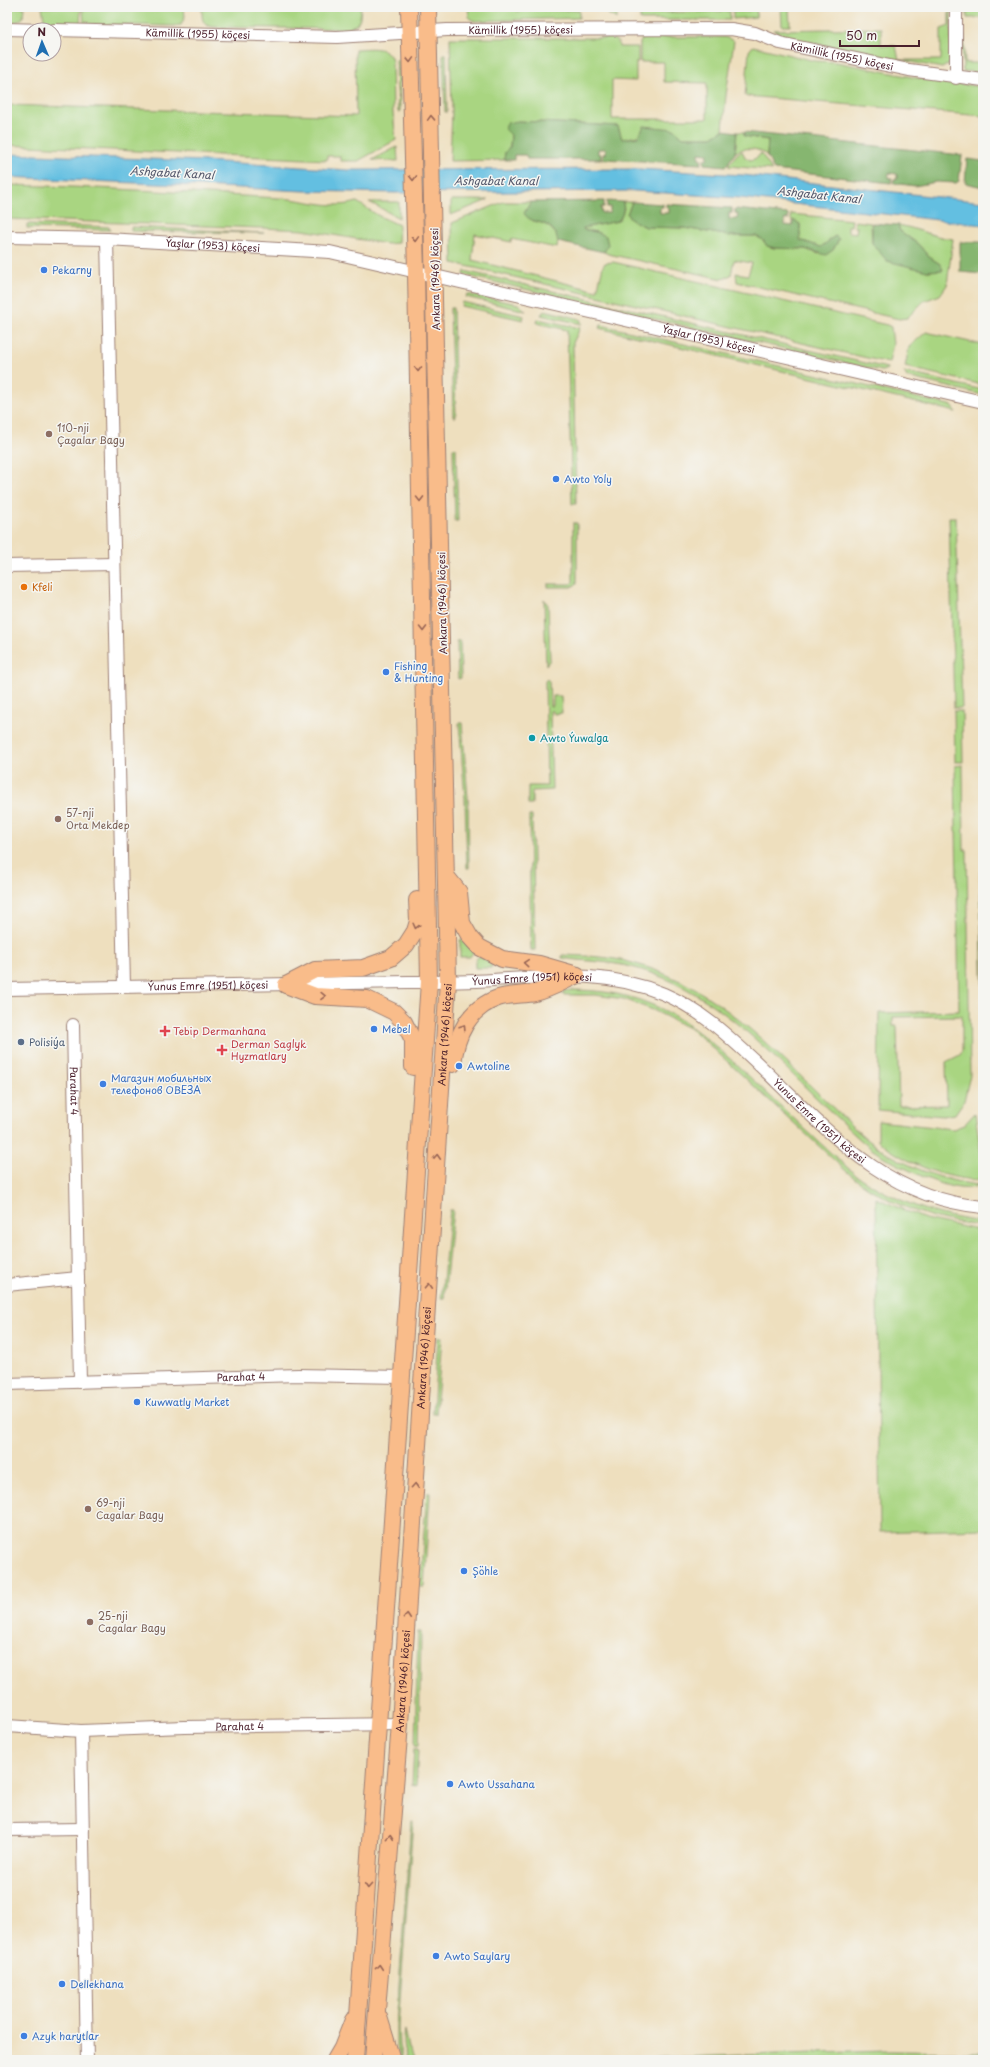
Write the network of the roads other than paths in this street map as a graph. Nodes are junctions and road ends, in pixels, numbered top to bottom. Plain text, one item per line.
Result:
1 (409, 7) edge
2 (428, 7) edge
3 (956, 7) edge
4 (7, 30) edge
5 (22, 30) edge
6 (62, 30) edge
7 (429, 31) junction
8 (409, 33) junction
9 (956, 78) junction
10 (983, 80) edge
11 (7, 237) edge
12 (107, 239) junction
13 (416, 272) junction
14 (435, 277) junction
15 (983, 402) edge
16 (114, 564) junction
17 (7, 566) edge
18 (447, 876) junction
19 (428, 877) junction
20 (577, 975) junction
21 (448, 981) junction
22 (429, 982) junction
23 (286, 985) junction
24 (124, 986) junction
25 (7, 989) edge
26 (73, 1025) dead end
27 (422, 1102) junction
28 (440, 1103) junction
29 (983, 1207) edge
30 (78, 1278) junction
31 (7, 1285) edge
32 (402, 1377) junction
33 (80, 1382) junction
34 (7, 1384) edge
35 (377, 1724) junction
36 (400, 1724) junction
37 (7, 1726) edge
38 (81, 1730) junction
39 (83, 1829) junction
40 (7, 1830) edge
41 (359, 2004) junction
42 (376, 2005) junction
43 (87, 2060) edge
44 (335, 2060) edge
45 (355, 2060) edge
46 (372, 2060) edge
47 (392, 2060) edge

1 - 8 main road, Ankara (1946) köçesi
2 - 7 main road, Ankara (1946) köçesi
3 - 9 street
4 - 5 street
6 - 8 street, Kämillik (1955) köçesi
7 - 8 street, Kämillik (1955) köçesi
7 - 9 street, Kämillik (1955) köçesi
14 -> 7 main road, Ankara (1946) köçesi
8 -> 13 main road, Ankara (1946) köçesi
9 - 10 street, Kämillik (1955) köçesi
11 - 12 street, Ýaşlar (1953) köçesi
12 - 13 street, Ýaşlar (1953) köçesi
12 - 16 street
13 - 14 street, Ýaşlar (1953) köçesi
13 -> 19 main road, Ankara (1946) köçesi
14 - 15 street, Ýaşlar (1953) köçesi
14 - 18 main road, Ankara (1946) köçesi
16 - 17 street
16 - 24 street
20 -> 18 main road
18 - 21 main road, Ankara (1946) köçesi
19 - 22 main road, Ankara (1946) köçesi
19 -> 23 main road
20 - 21 street, Ýunus Emre (1951) köçesi
28 -> 20 main road
20 - 29 street, Ýunus Emre (1951) köçesi
21 - 22 street, Ýunus Emre (1951) köçesi
21 - 28 main road, Ankara (1946) köçesi
22 - 23 street, Ýunus Emre (1951) köçesi
22 - 27 main road, Ankara (1946) köçesi
23 - 24 street, Ýunus Emre (1951) köçesi
23 -> 27 main road
24 - 25 street, Ýunus Emre (1951) köçesi
26 - 30 street, Parahat 4
27 - 32 main road, Ankara (1946) köçesi
36 -> 28 main road, Ankara (1946) köçesi
30 - 31 street
30 - 33 street, Parahat 4
32 - 33 street, Parahat 4
32 - 35 main road, Ankara (1946) köçesi
33 - 34 street, Parahat 4
35 - 36 street, Parahat 4
35 - 38 street, Parahat 4
35 -> 41 main road, Ankara (1946) köçesi
42 -> 36 main road, Ankara (1946) köçesi
37 - 38 street, Parahat 4
38 - 39 street
39 - 40 street
39 - 43 street
41 - 44 main road
41 - 45 main road, Ankara (1946) köçesi
42 - 46 main road, Ankara (1946) köçesi
42 - 47 main road

